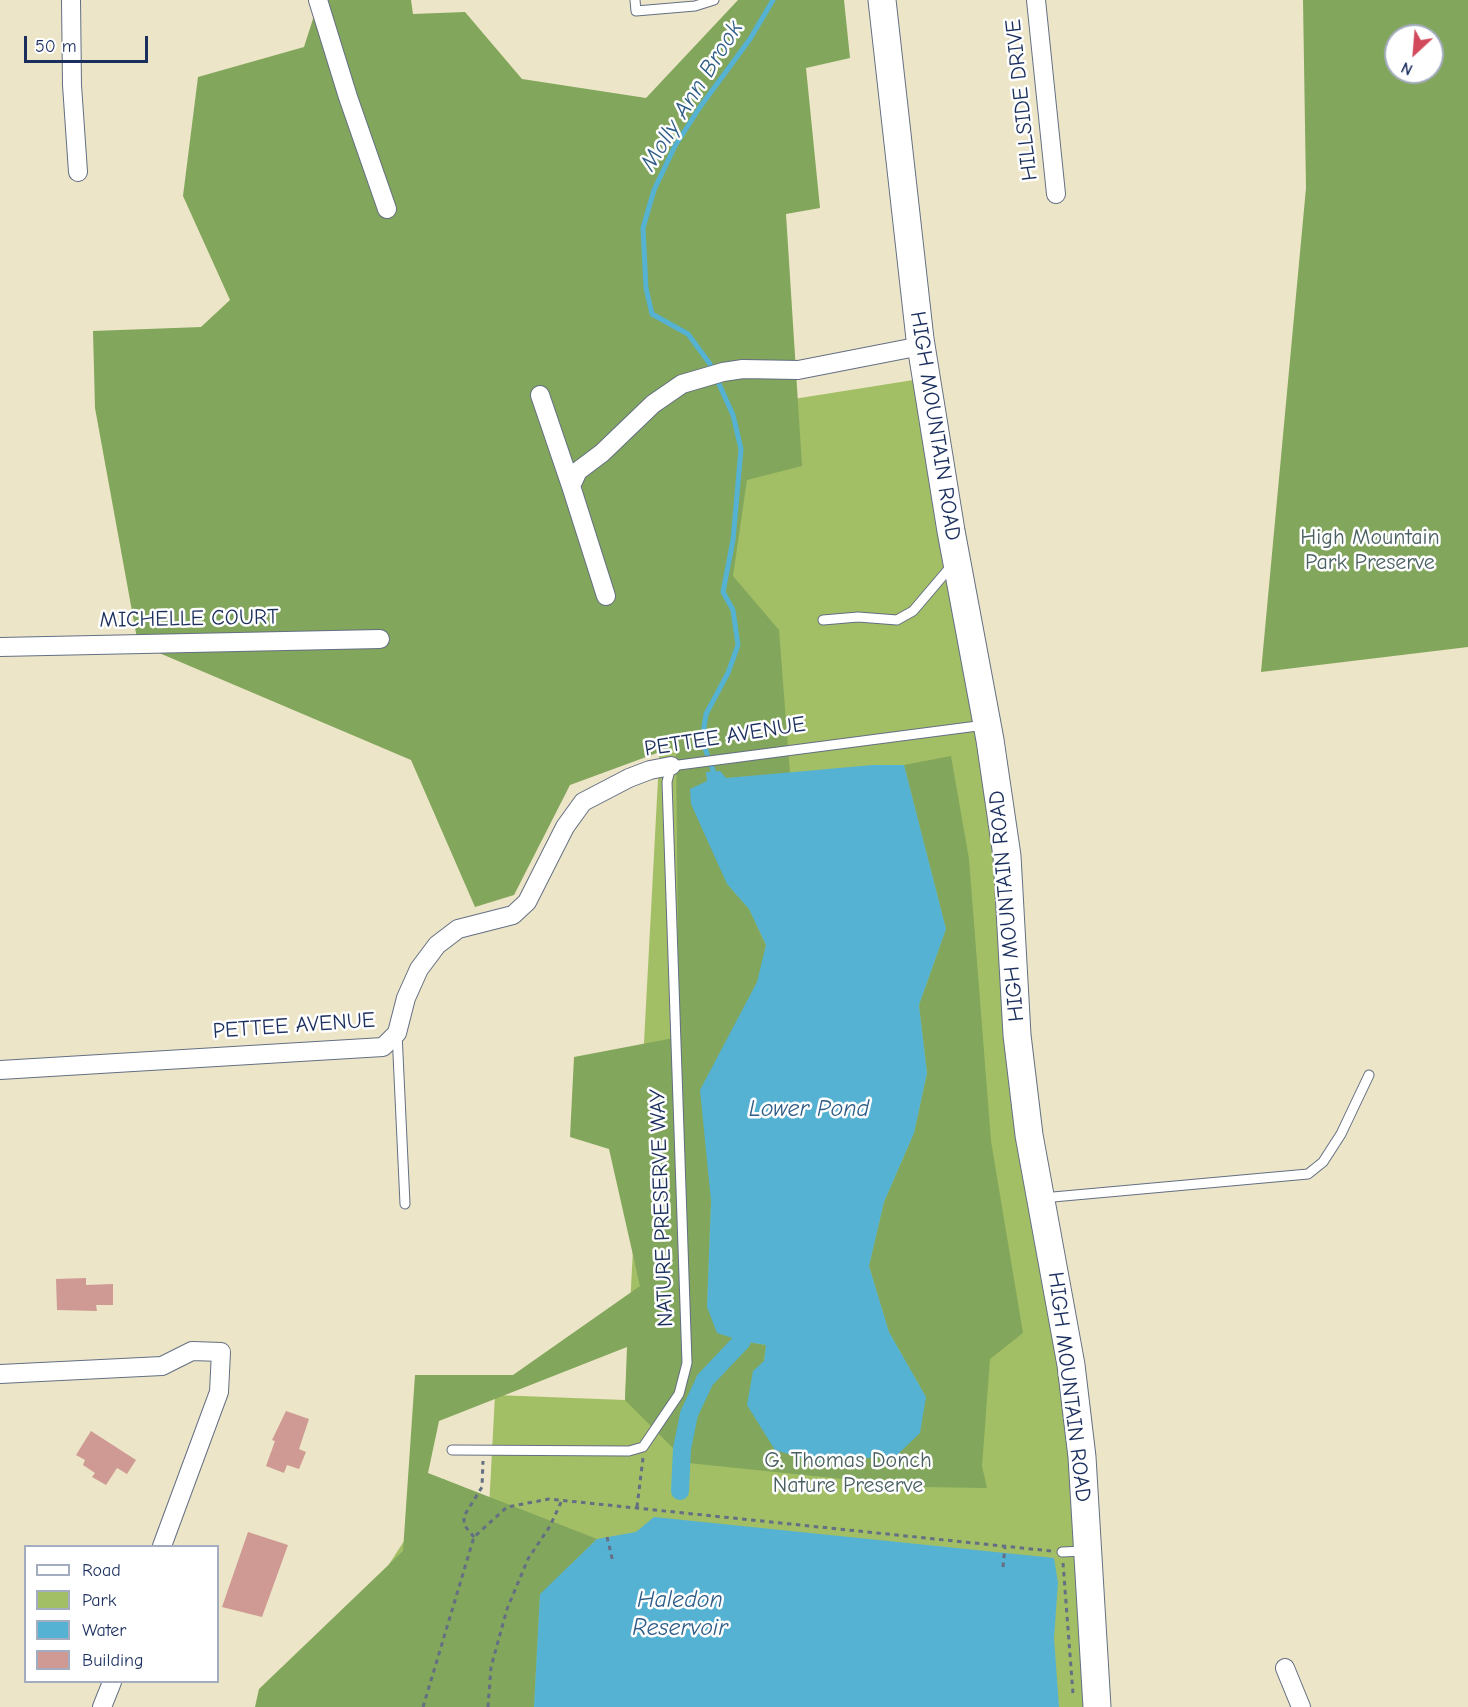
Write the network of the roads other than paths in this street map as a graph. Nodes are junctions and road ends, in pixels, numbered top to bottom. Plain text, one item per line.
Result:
1 (71, 0) edge
2 (318, 0) edge
3 (634, 0) edge
4 (714, 0) edge
5 (882, 0) edge
6 (1036, 0) edge
7 (78, 172) dead end
8 (1056, 194) dead end
9 (387, 209) dead end
10 (921, 346) junction
11 (540, 394) dead end
12 (571, 486) junction
13 (956, 560) junction
14 (606, 596) dead end
15 (823, 620) dead end
16 (380, 639) dead end
17 (0, 647) edge
18 (987, 725) junction
19 (671, 766) junction
20 (398, 1033) junction
21 (0, 1070) edge
22 (1369, 1075) dead end
23 (1040, 1198) junction
24 (405, 1204) dead end
25 (0, 1374) edge
26 (452, 1450) dead end
27 (162, 1545) edge
28 (1285, 1668) dead end
29 (112, 1683) edge
30 (1085, 1702) edge
31 (102, 1707) edge
32 (1301, 1707) edge

1 - 7 street
2 - 9 street
3 - 4 lane
5 - 10 main road, HIGH MOUNTAIN ROAD
6 - 8 street, HILLSIDE DRIVE
10 - 12 street
10 - 13 main road, HIGH MOUNTAIN ROAD
11 - 12 street
12 - 14 street
13 - 15 lane
13 - 18 main road, HIGH MOUNTAIN ROAD
16 - 17 street, MICHELLE COURT
18 - 19 lane, PETTEE AVENUE
18 - 23 main road, HIGH MOUNTAIN ROAD
19 - 20 street, PETTEE AVENUE
19 - 26 lane, NATURE PRESERVE WAY
20 - 21 street, PETTEE AVENUE
20 - 24 lane
22 - 23 lane
23 - 30 main road, HIGH MOUNTAIN ROAD
25 - 27 street
28 - 32 street
29 - 31 street

